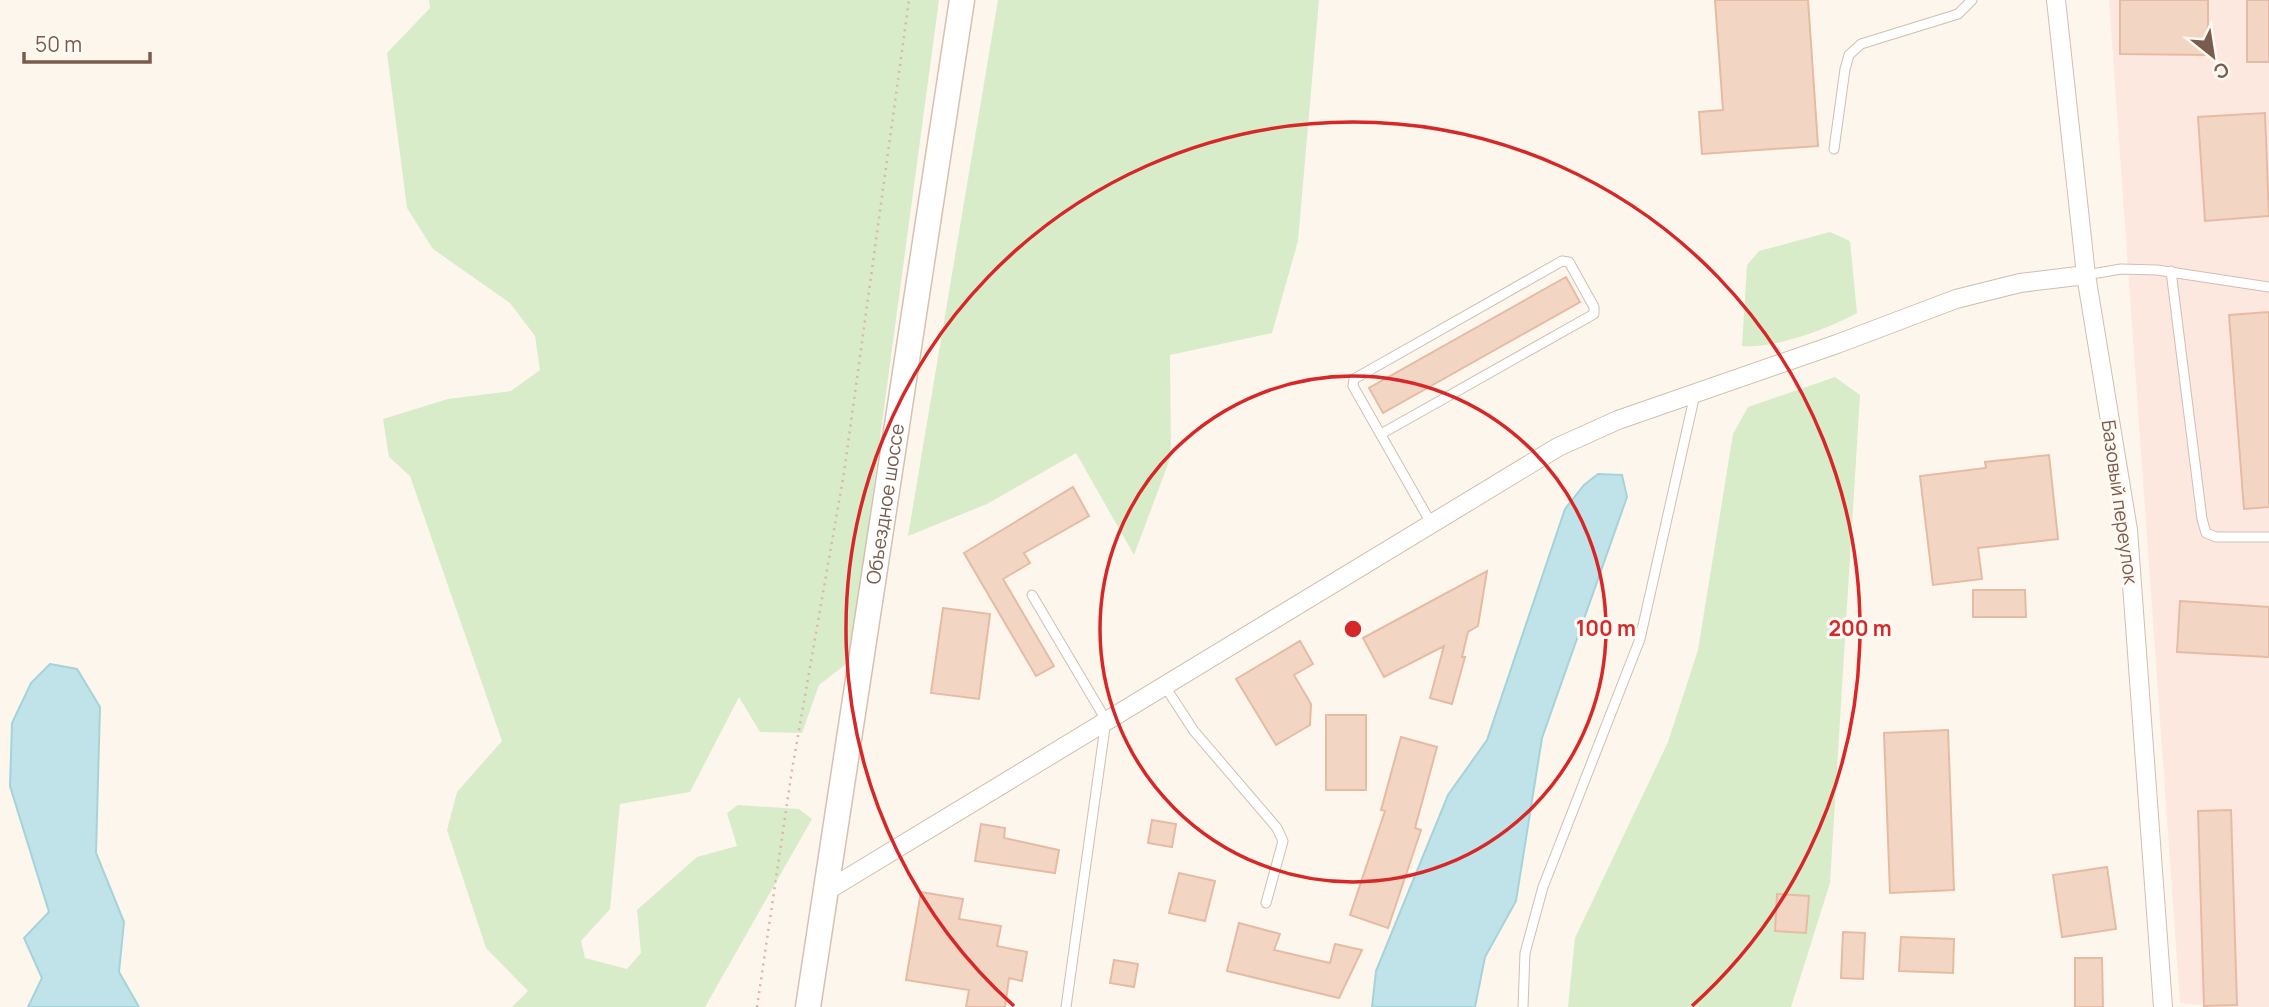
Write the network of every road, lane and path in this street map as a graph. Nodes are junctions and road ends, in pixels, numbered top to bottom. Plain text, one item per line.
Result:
1 (909, 0) edge
2 (962, 0) edge
3 (1972, 0) edge
4 (2056, 0) edge
5 (1834, 149) dead end
6 (2171, 271) junction
7 (2086, 275) junction
8 (2269, 286) edge
9 (1696, 392) junction
10 (1381, 434) junction
11 (1431, 523) junction
12 (2269, 537) edge
13 (1032, 595) dead end
14 (1164, 685) junction
15 (1106, 720) junction
16 (828, 890) junction
17 (1266, 903) dead end
18 (757, 1007) edge
19 (808, 1007) edge
20 (1066, 1007) edge
21 (1524, 1007) edge
22 (2163, 1007) edge

1 - 18 path
2 - 16 main road, Объездное шоссе
3 - 5 lane
4 - 7 street, Базовый переулок
6 - 7 lane
6 - 8 lane
6 - 12 lane
7 - 9 street
7 - 22 street, Базовый переулок
9 - 11 street
9 - 21 lane
10 - 10 lane
10 - 11 lane
11 - 14 street
13 - 15 lane
14 - 15 street
14 - 17 lane
15 - 16 street
15 - 20 lane
16 - 19 main road, Объездное шоссе

